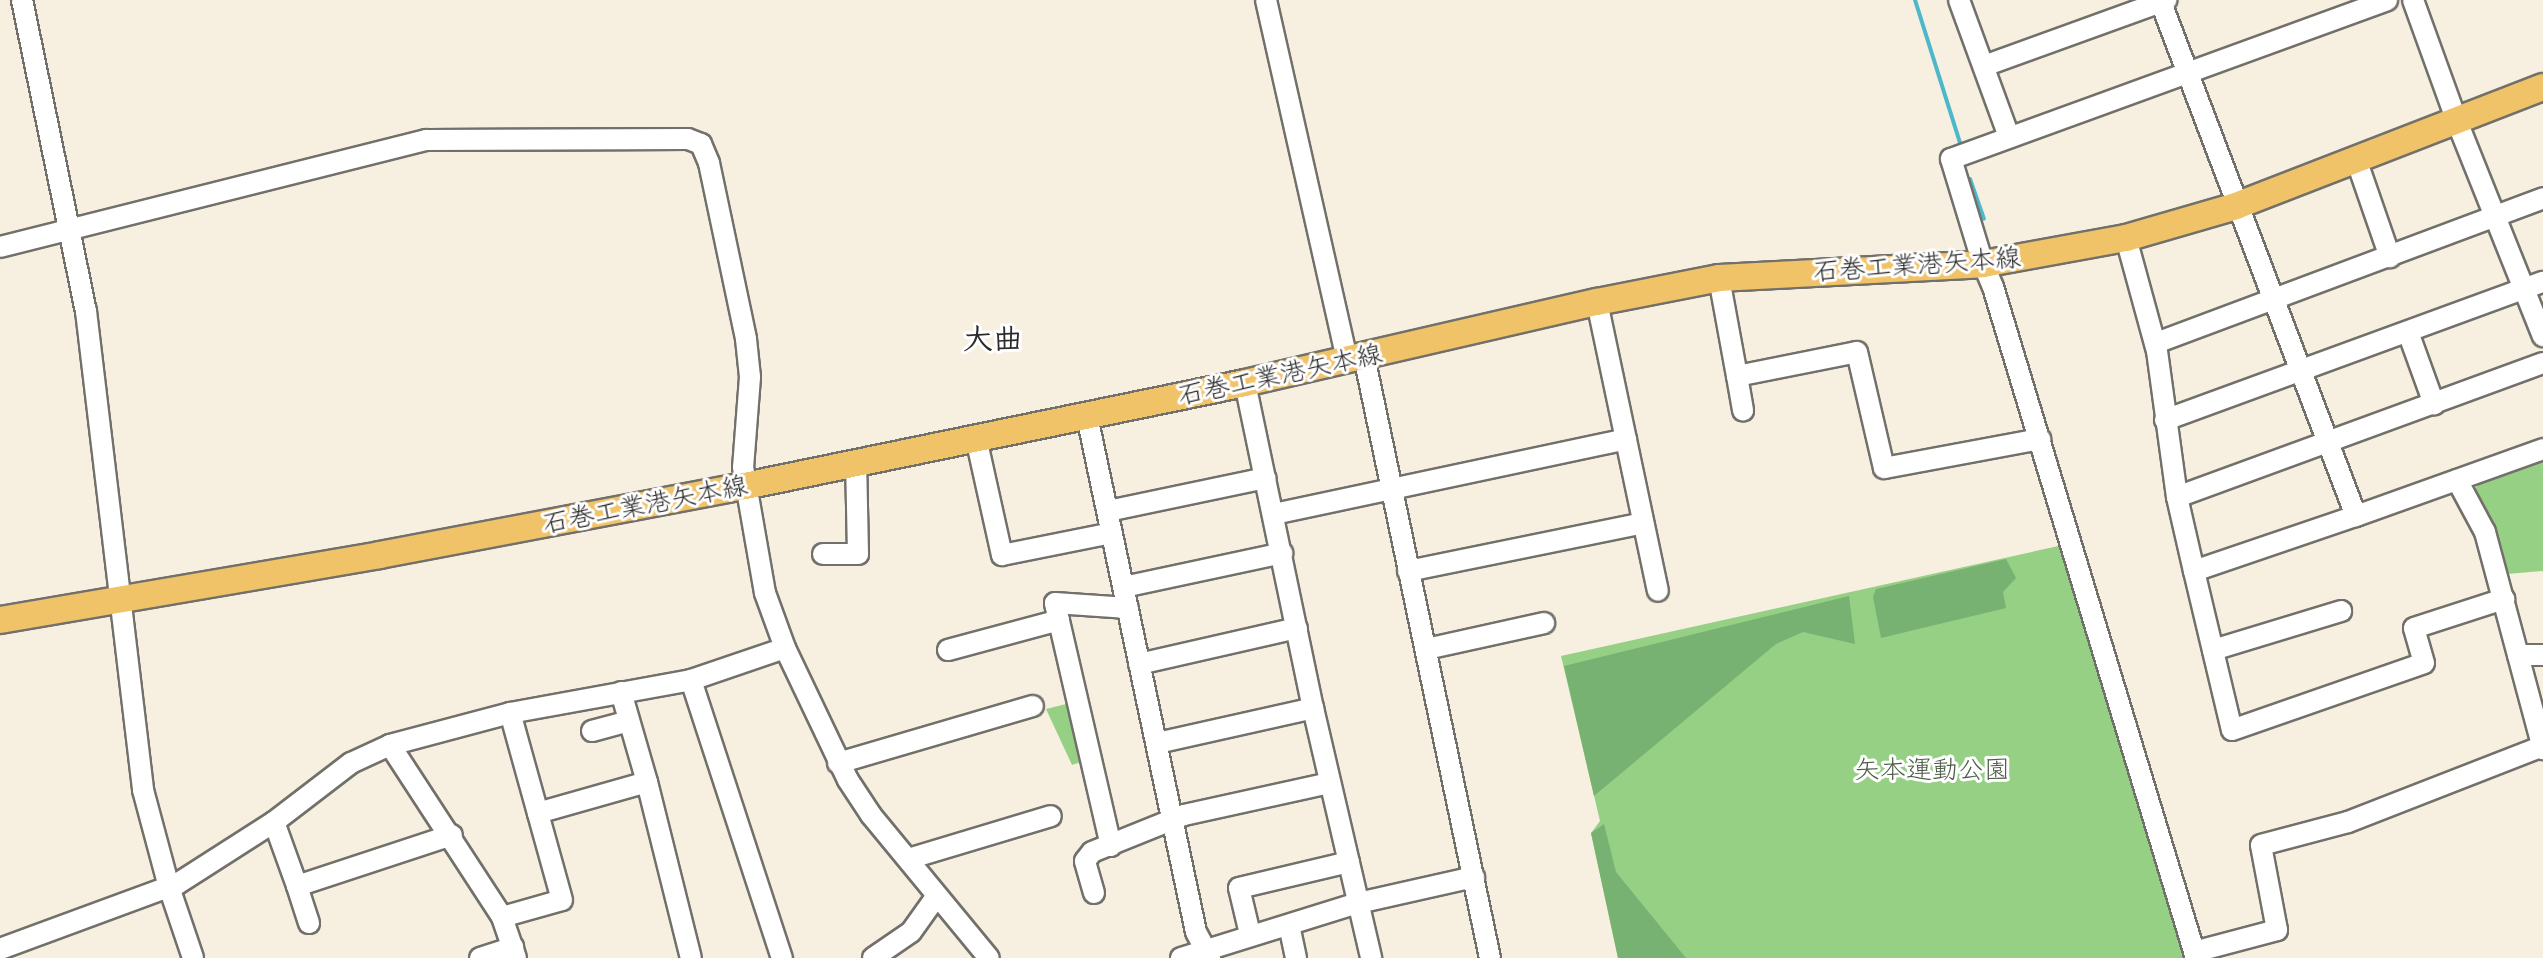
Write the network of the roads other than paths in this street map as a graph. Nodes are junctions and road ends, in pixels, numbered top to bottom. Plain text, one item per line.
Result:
1 (22, 0) edge
2 (1266, 0) edge
3 (1959, 0) edge
4 (2387, 0) edge
5 (2413, 0) edge
6 (2162, 1) edge
7 (1984, 66) junction
8 (2188, 74) junction
9 (2543, 87) edge
10 (2456, 119) junction
11 (2009, 137) junction
12 (2356, 159) junction
13 (2543, 198) edge
14 (2236, 206) junction
15 (2496, 216) junction
16 (71, 226) junction
17 (2126, 238) junction
18 (0, 247) edge
19 (2390, 257) junction
20 (1983, 264) junction
21 (1719, 278) junction
22 (2534, 286) edge
23 (2273, 299) junction
24 (1597, 302) junction
25 (2408, 332) junction
26 (2543, 336) edge
27 (2156, 343) junction
28 (1355, 357) junction
29 (2543, 363) edge
30 (2301, 370) junction
31 (1737, 376) junction
32 (1245, 383) junction
33 (2434, 404) junction
34 (1743, 410) dead end
35 (1087, 416) junction
36 (2165, 420) junction
37 (976, 438) junction
38 (1626, 439) junction
39 (2040, 439) junction
40 (2327, 440) junction
41 (2543, 449) edge
42 (856, 462) junction
43 (1266, 478) junction
44 (2457, 480) junction
45 (745, 486) junction
46 (1392, 488) junction
47 (2177, 497) junction
48 (1108, 511) junction
49 (1274, 514) junction
50 (2356, 516) junction
51 (1643, 523) junction
52 (1112, 533) junction
53 (1282, 553) junction
54 (823, 554) dead end
55 (1408, 571) junction
56 (2194, 571) junction
57 (1124, 587) junction
58 (1658, 591) dead end
59 (2504, 599) junction
60 (119, 601) junction
61 (1128, 608) junction
62 (2341, 611) dead end
63 (0, 620) edge
64 (1059, 620) junction
65 (1544, 623) dead end
66 (1297, 628) junction
67 (785, 648) junction
68 (1426, 649) junction
69 (948, 650) dead end
70 (2213, 650) junction
71 (2518, 655) junction
72 (2543, 655) edge
73 (1139, 664) junction
74 (691, 680) junction
75 (621, 692) junction
76 (1033, 706) dead end
77 (1313, 708) junction
78 (510, 713) junction
79 (629, 721) junction
80 (592, 731) dead end
81 (1157, 743) junction
82 (390, 745) junction
83 (2543, 748) edge
84 (838, 763) junction
85 (647, 782) junction
86 (1330, 783) junction
87 (538, 813) junction
88 (1051, 816) dead end
89 (274, 822) junction
90 (1173, 822) junction
91 (452, 835) junction
92 (1111, 846) junction
93 (908, 859) junction
94 (1349, 862) junction
95 (1474, 877) junction
96 (297, 886) junction
97 (169, 887) junction
98 (1094, 893) dead end
99 (936, 897) junction
100 (1358, 903) junction
101 (502, 917) junction
102 (309, 923) dead end
103 (1289, 925) junction
104 (1250, 934) junction
105 (0, 949) edge
106 (514, 953) edge
107 (1209, 953) edge
108 (2195, 955) edge
109 (193, 958) edge
110 (480, 958) edge
111 (691, 958) edge
112 (782, 958) edge
113 (873, 958) edge
114 (989, 958) edge
115 (1181, 958) edge
116 (1296, 958) edge
117 (1371, 958) edge
118 (1490, 958) edge

1 - 16 street
2 - 28 street
3 - 7 street
4 - 8 street
5 - 10 street
6 - 7 street
6 - 8 street
7 - 11 street
8 - 11 street
8 - 14 street
9 - 10 main road, 石巻工業港矢本線
10 - 12 main road, 石巻工業港矢本線
10 - 15 street
11 - 20 street
12 - 14 main road, 石巻工業港矢本線
12 - 19 street
13 - 15 street
14 - 17 main road, 石巻工業港矢本線
14 - 23 street
15 - 19 street
15 - 22 street
16 - 18 street
16 - 45 street
16 - 60 street
17 - 20 main road, 石巻工業港矢本線
17 - 27 street
19 - 23 street
20 - 21 main road, 石巻工業港矢本線
20 - 39 street
21 - 24 main road, 石巻工業港矢本線
21 - 31 street
22 - 25 street
22 - 26 street
23 - 27 street
23 - 30 street
24 - 28 main road, 石巻工業港矢本線
24 - 38 street
25 - 30 street
25 - 33 street
27 - 36 street
28 - 32 main road, 石巻工業港矢本線
28 - 46 street
29 - 33 street
30 - 36 street
30 - 40 street
31 - 34 street
31 - 39 street
32 - 35 main road, 石巻工業港矢本線
32 - 43 street
33 - 40 street
35 - 37 main road, 石巻工業港矢本線
35 - 48 street
36 - 47 street
37 - 42 main road, 石巻工業港矢本線
37 - 52 street
38 - 46 street
38 - 51 street
39 - 108 street
40 - 47 street
40 - 50 street
41 - 44 street
42 - 45 main road, 石巻工業港矢本線
42 - 54 street
43 - 48 street
43 - 49 street
44 - 50 street
44 - 59 street
45 - 60 main road, 石巻工業港矢本線
45 - 67 street
46 - 49 street
46 - 55 street
47 - 56 street
48 - 52 street
49 - 53 street
50 - 56 street
51 - 55 street
51 - 58 street
52 - 57 street
53 - 57 street
53 - 66 street
55 - 68 street
56 - 70 street
57 - 61 street
59 - 70 street
59 - 71 street
60 - 63 main road, 石巻工業港矢本線
60 - 97 street
61 - 64 street
61 - 73 street
62 - 70 street
64 - 69 street
64 - 92 street
65 - 68 street
66 - 73 street
66 - 77 street
67 - 74 street
67 - 84 street
68 - 95 street
71 - 72 street
71 - 83 street
73 - 81 street
74 - 75 street
74 - 112 street
75 - 78 street
75 - 79 street
76 - 84 street
77 - 81 street
77 - 86 street
78 - 82 street
78 - 87 street
79 - 80 street
79 - 85 street
81 - 90 street
82 - 89 street
82 - 91 street
83 - 108 street
84 - 93 street
85 - 87 street
85 - 111 street
86 - 90 street
86 - 94 street
87 - 101 street
88 - 93 street
89 - 96 street
89 - 97 street
90 - 92 street
90 - 107 street
91 - 96 street
91 - 101 street
92 - 98 street
93 - 99 street
94 - 100 street
94 - 104 street
95 - 100 street
95 - 118 street
96 - 102 street
97 - 105 street
97 - 109 street
99 - 113 street
99 - 114 street
100 - 103 street
100 - 117 street
101 - 106 street
103 - 104 street
103 - 116 street
104 - 107 street
106 - 110 street
107 - 115 street

